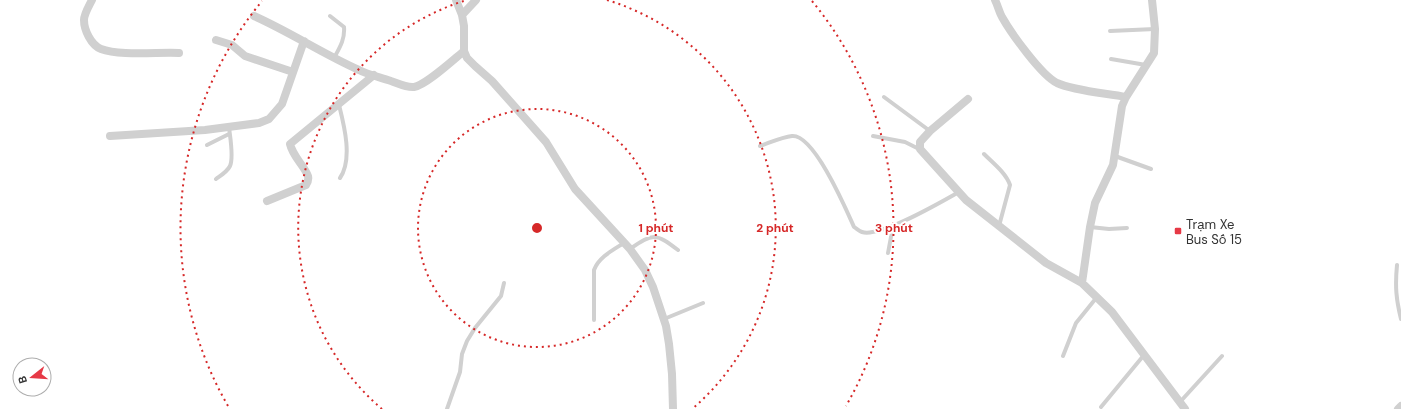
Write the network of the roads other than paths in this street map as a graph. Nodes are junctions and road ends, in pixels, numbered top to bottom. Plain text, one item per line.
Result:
1 (92, 0) edge
2 (456, 0) edge
3 (476, 0) edge
4 (995, 0) edge
5 (1152, 0) edge
6 (462, 15) junction
7 (254, 16) dead end
8 (330, 16) dead end
9 (1155, 29) junction
10 (1110, 32) dead end
11 (216, 40) dead end
12 (304, 41) junction
13 (464, 52) junction
14 (178, 53) dead end
15 (334, 58) junction
16 (1111, 59) dead end
17 (1147, 65) junction
18 (293, 72) junction
19 (374, 75) junction
20 (1126, 97) junction
21 (884, 98) dead end
22 (968, 99) dead end
23 (339, 104) junction
24 (229, 131) junction
25 (930, 131) junction
26 (110, 136) dead end
27 (873, 136) dead end
28 (207, 145) dead end
29 (760, 146) dead end
30 (920, 150) junction
31 (984, 154) dead end
32 (1115, 156) junction
33 (1151, 169) dead end
34 (340, 178) dead end
35 (216, 179) dead end
36 (959, 192) junction
37 (267, 201) dead end
38 (892, 226) junction
39 (999, 226) junction
40 (1090, 227) junction
41 (1127, 228) dead end
42 (627, 246) junction
43 (678, 250) dead end
44 (888, 253) dead end
45 (1396, 265) dead end
46 (504, 283) dead end
47 (1082, 283) junction
48 (1097, 297) junction
49 (703, 303) dead end
50 (664, 319) junction
51 (1401, 319) edge
52 (594, 320) dead end
53 (1144, 355) junction
54 (1063, 356) dead end
55 (1222, 356) dead end
56 (1180, 402) junction
57 (1401, 406) edge
58 (1101, 407) dead end
59 (447, 409) edge
60 (673, 409) edge
61 (1185, 409) edge
62 (1398, 409) edge

1 - 14 street
2 - 6 street
3 - 6 street
4 - 20 street
5 - 9 street
6 - 13 street
7 - 12 street
8 - 15 lane
9 - 10 lane
9 - 17 street
11 - 18 street
12 - 15 street
12 - 18 street
13 - 19 street
13 - 42 street
15 - 19 street
16 - 17 lane
17 - 20 street
18 - 24 street
19 - 23 street
20 - 32 street
21 - 25 lane
22 - 25 street
23 - 34 lane
23 - 37 street
24 - 26 street
24 - 28 lane
24 - 35 lane
25 - 30 street
27 - 30 lane
29 - 38 lane
30 - 36 street
31 - 39 lane
32 - 33 lane
32 - 40 street
36 - 38 lane
36 - 39 street
38 - 44 lane
39 - 47 street
40 - 41 lane
40 - 47 street
42 - 43 lane
42 - 50 street
42 - 52 lane
45 - 51 lane
46 - 59 lane
47 - 48 street
48 - 53 street
48 - 54 lane
49 - 50 lane
50 - 60 street
53 - 56 street
53 - 58 lane
55 - 56 lane
56 - 61 street
57 - 62 street

